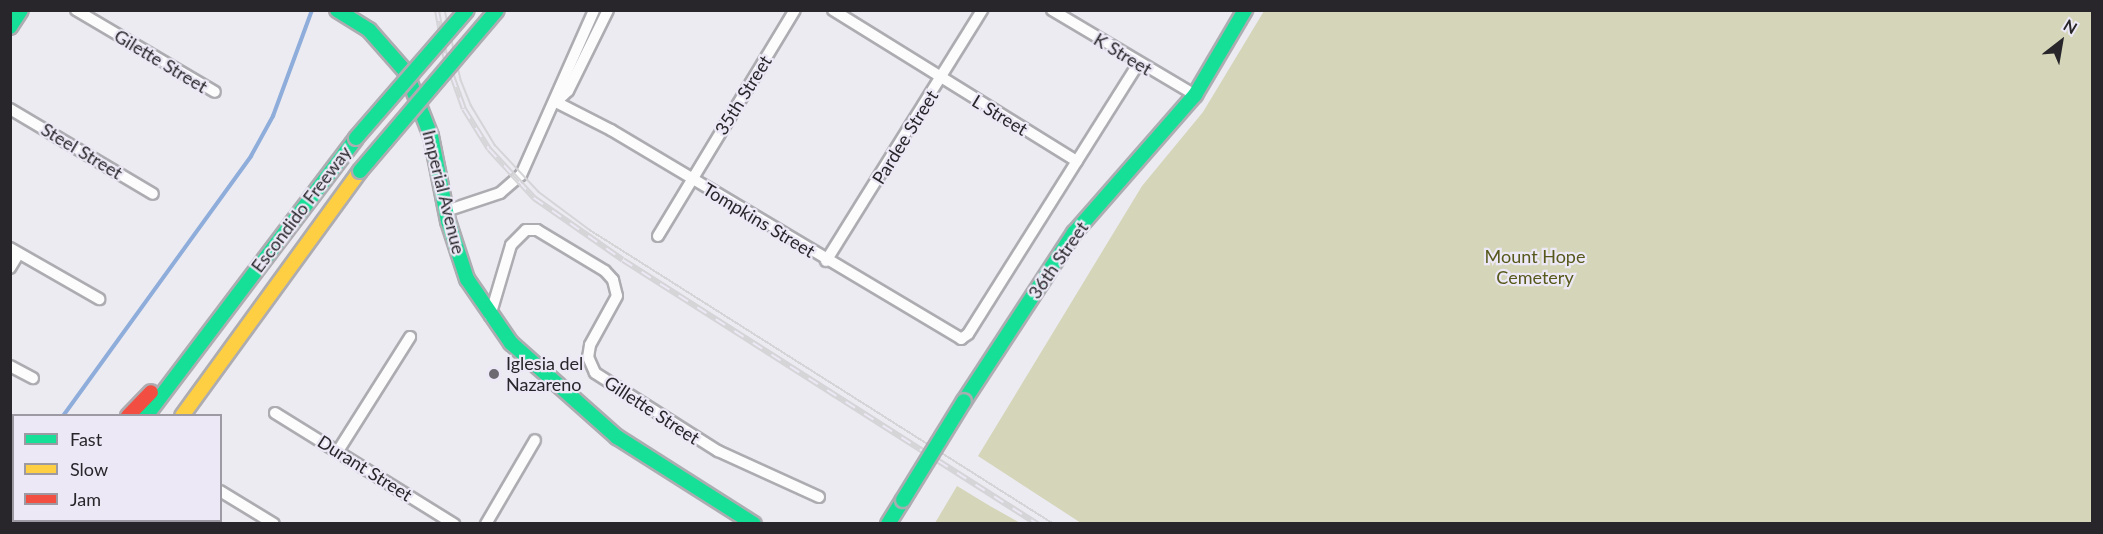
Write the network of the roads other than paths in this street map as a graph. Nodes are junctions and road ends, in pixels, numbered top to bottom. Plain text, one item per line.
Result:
1 (21, 10) edge
2 (76, 10) edge
3 (467, 10) edge
4 (497, 10) edge
5 (594, 10) edge
6 (608, 10) edge
7 (795, 10) edge
8 (833, 10) edge
9 (982, 10) edge
10 (1052, 10) edge
11 (1245, 10) edge
12 (338, 11) edge
13 (10, 27) edge
14 (1138, 64) junction
15 (942, 79) junction
16 (215, 92) dead end
17 (1195, 95) junction
18 (556, 102) junction
19 (10, 109) edge
20 (1077, 161) junction
21 (692, 179) junction
22 (153, 194) dead end
23 (446, 211) junction
24 (658, 236) dead end
25 (15, 250) edge
26 (826, 261) junction
27 (10, 268) edge
28 (99, 299) dead end
29 (490, 316) junction
30 (410, 337) dead end
31 (961, 339) joint
32 (10, 366) edge
33 (179, 368) junction
34 (33, 378) dead end
35 (274, 413) dead end
36 (131, 414) edge
37 (147, 414) edge
38 (183, 414) edge
39 (535, 440) dead end
40 (338, 451) junction
41 (222, 493) edge
42 (819, 497) dead end
43 (270, 523) edge
44 (454, 524) edge
45 (486, 524) edge
46 (754, 524) edge
47 (888, 524) edge

1 - 13 main road
2 - 16 street, Gilette Street
3 - 33 main road, Escondido Freeway, bridge
4 - 38 main road, Escondido Freeway, bridge
5 - 18 street
6 - 18 street
7 - 21 street, 35th Street
8 - 15 street, L Street
9 - 15 street, Pardee Street
10 - 14 street, K Street
11 - 17 main road, 36th Street
12 - 23 main road, Imperial Avenue
14 - 17 street, K Street
14 - 20 street, 36th Street
15 - 20 street, L Street
15 - 26 street, Pardee Street
17 - 47 main road, 36th Street, bridge
18 - 21 street, Tompkins Street
18 - 23 street
19 - 22 street, Steel Street
20 - 31 street, 36th Street
21 - 24 street, 35th Street
21 - 26 street, Tompkins Street
23 - 29 main road, Imperial Avenue
25 - 27 street
25 - 28 street
26 - 31 street, Tompkins Street
29 - 42 street, Gillette Street
29 - 46 main road, Imperial Avenue
30 - 40 street
32 - 34 street
33 - 36 main road
33 - 37 main road, Escondido Freeway
35 - 40 street, Durant Street
39 - 45 street
40 - 44 street, Durant Street
41 - 43 street

